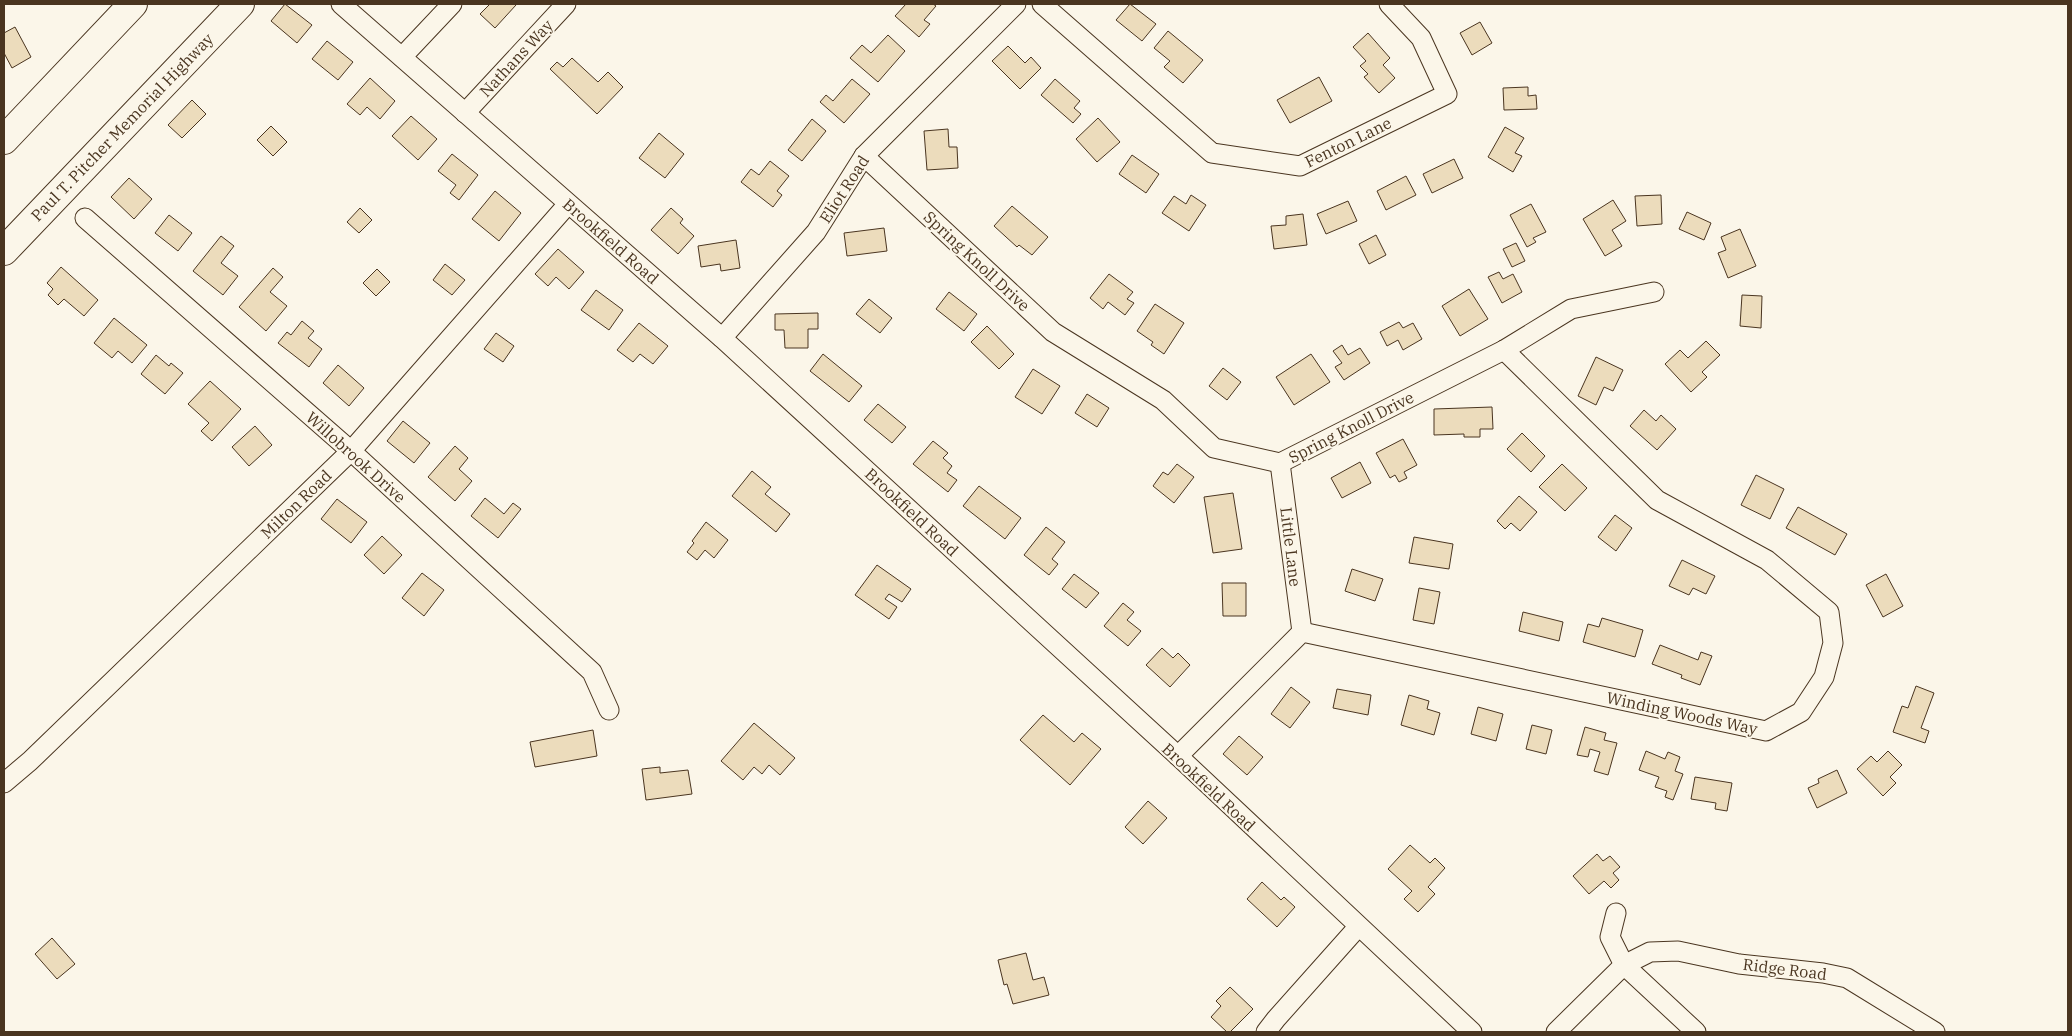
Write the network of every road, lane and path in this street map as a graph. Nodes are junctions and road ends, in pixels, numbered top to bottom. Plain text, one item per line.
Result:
1 (133, 4) edge
2 (240, 4) edge
3 (341, 4) edge
4 (452, 4) edge
5 (566, 4) edge
6 (1016, 4) edge
7 (1042, 4) edge
8 (1389, 4) edge
9 (402, 57) junction
10 (465, 113) junction
11 (4, 140) edge
12 (864, 156) junction
13 (568, 204) junction
14 (85, 218) dead end
15 (4, 250) edge
16 (1654, 292) dead end
17 (722, 338) junction
18 (1504, 350) junction
19 (351, 451) junction
20 (1280, 463) junction
21 (1302, 632) junction
22 (609, 710) dead end
23 (1178, 756) junction
24 (4, 783) edge
25 (1616, 914) dead end
26 (1358, 927) junction
27 (1624, 965) junction
28 (1266, 1032) edge
29 (1472, 1032) edge
30 (1556, 1032) edge
31 (1696, 1032) edge
32 (1935, 1032) edge

1 - 11 highway
2 - 15 highway, Paul T. Pitcher Memorial Highway
3 - 9 street, Brookfield Road
4 - 9 street
5 - 10 street, Nathans Way
6 - 12 street, Eliot Road
7 - 8 street, Fenton Lane
9 - 10 street, Brookfield Road
10 - 13 street, Brookfield Road
12 - 17 street, Eliot Road
12 - 20 street, Spring Knoll Drive
13 - 17 street, Brookfield Road
13 - 19 street, Milton Road
14 - 19 street, Willobrook Drive
16 - 18 street, Spring Knoll Drive
17 - 23 street, Brookfield Road
18 - 20 street, Spring Knoll Drive
18 - 21 street, Winding Woods Way
19 - 22 street, Willobrook Drive
19 - 24 street, Milton Road
20 - 21 street, Little Lane
21 - 23 street
23 - 26 street, Brookfield Road
25 - 27 street
26 - 28 street
26 - 29 street, Brookfield Road
27 - 30 street, Ridge Road
27 - 31 street
27 - 32 street, Ridge Road

